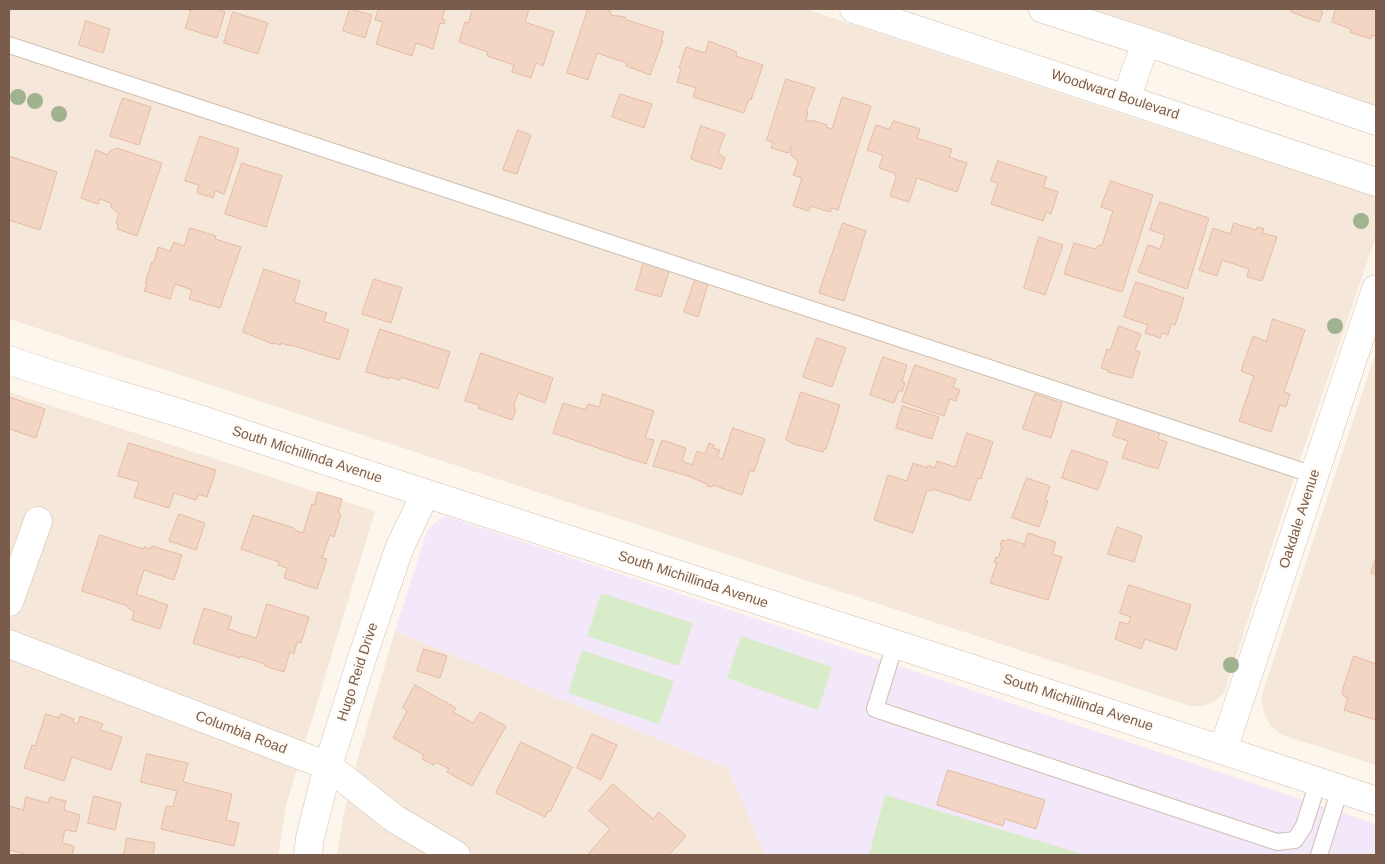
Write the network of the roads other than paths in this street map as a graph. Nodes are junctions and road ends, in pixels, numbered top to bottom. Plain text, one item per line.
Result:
1 (854, 9) edge
2 (1043, 9) edge
3 (1146, 42) junction
4 (9, 44) edge
5 (1126, 99) junction
6 (1376, 121) edge
7 (1376, 182) edge
8 (1376, 289) edge
9 (9, 360) edge
10 (1314, 475) junction
11 (425, 494) junction
12 (38, 521) dead end
13 (9, 602) edge
14 (9, 644) edge
15 (895, 644) junction
16 (1224, 750) junction
17 (328, 766) junction
18 (1329, 785) junction
19 (1376, 801) edge
20 (308, 855) edge
21 (456, 855) edge
22 (1319, 855) edge

1 - 5 street, Woodward Boulevard
2 - 3 street
3 - 5 street
3 - 6 street
4 - 10 lane
5 - 7 street, Woodward Boulevard
8 - 10 street, Oakdale Avenue
9 - 11 street, South Michillinda Avenue
10 - 16 street, Oakdale Avenue
11 - 15 street, South Michillinda Avenue
11 - 17 street, Hugo Reid Drive
12 - 13 street
14 - 17 street, Columbia Road
15 - 16 street, South Michillinda Avenue
15 - 18 lane
16 - 18 street, South Michillinda Avenue
17 - 20 street, Hugo Reid Drive
17 - 21 street, Columbia Road
18 - 19 street, South Michillinda Avenue
18 - 22 lane

